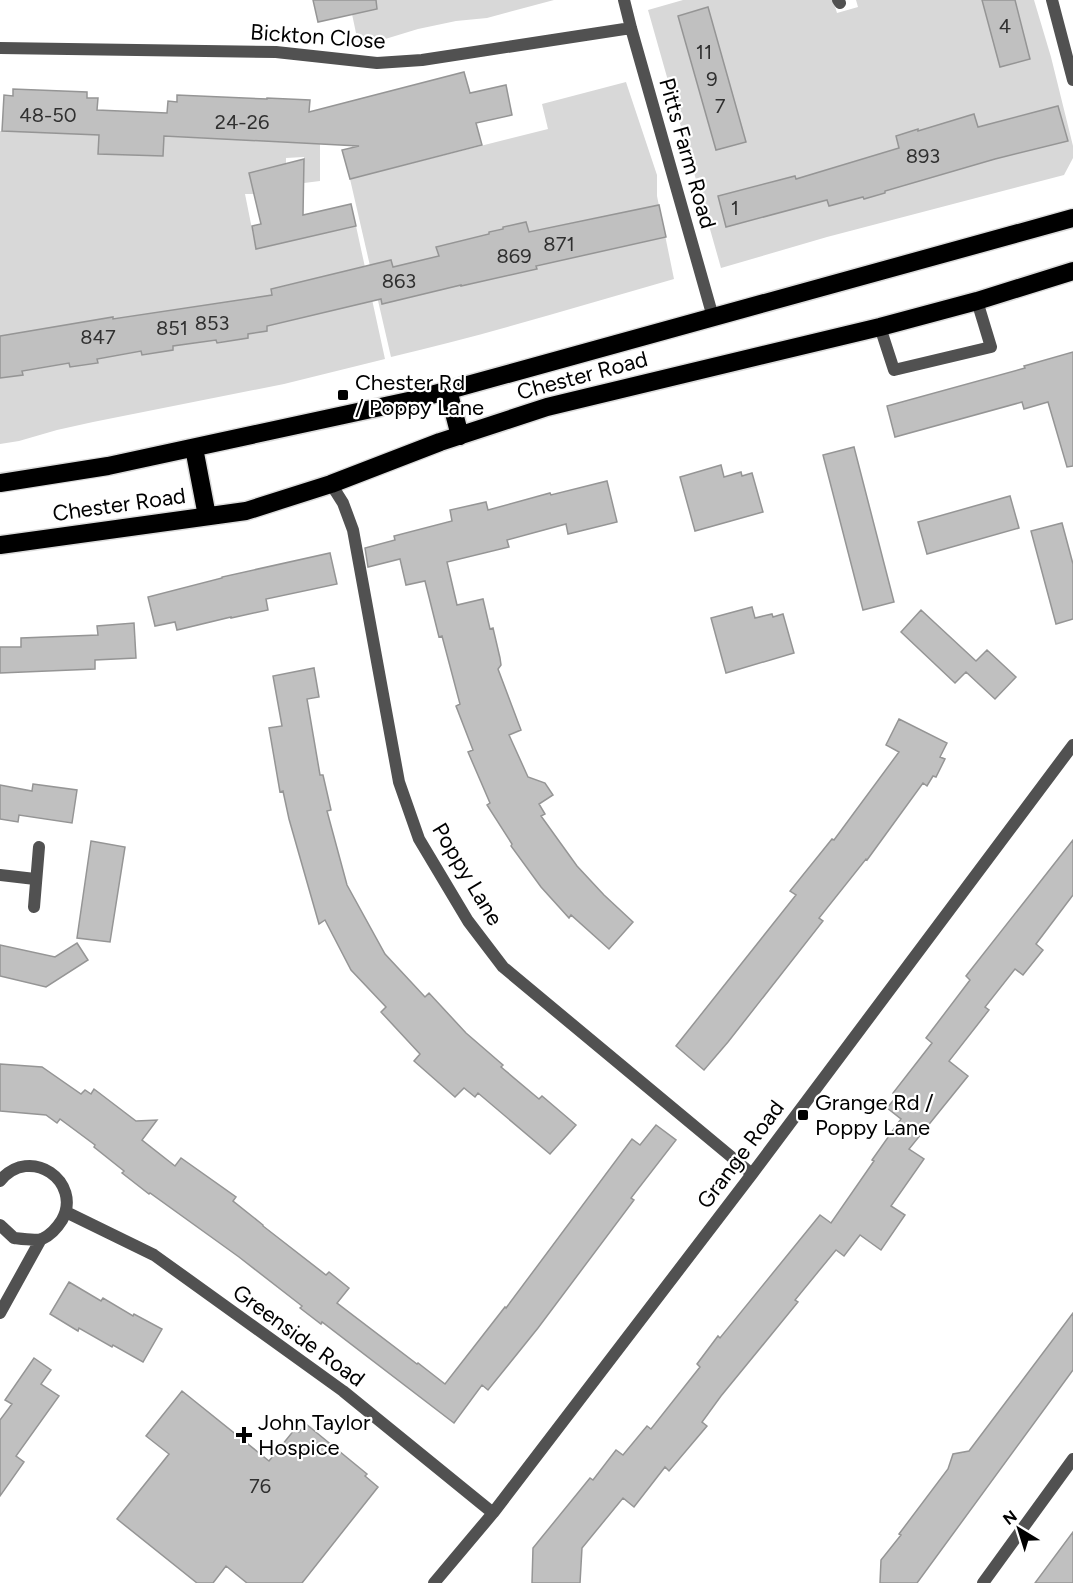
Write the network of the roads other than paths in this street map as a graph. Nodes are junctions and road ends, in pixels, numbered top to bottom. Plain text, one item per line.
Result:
1 (624, 0) edge
2 (1052, 0) edge
3 (631, 28) junction
4 (0, 48) edge
5 (1073, 80) edge
6 (1073, 218) edge
7 (1073, 271) edge
8 (977, 301) junction
9 (713, 317) junction
10 (880, 327) junction
11 (448, 390) junction
12 (460, 436) junction
13 (194, 448) junction
14 (0, 483) edge
15 (331, 484) junction
16 (207, 516) junction
17 (0, 545) edge
18 (1073, 745) edge
19 (39, 847) dead end
20 (0, 874) edge
21 (35, 879) junction
22 (34, 907) dead end
23 (752, 1174) junction
24 (0, 1181) edge
25 (66, 1212) junction
26 (0, 1225) edge
27 (41, 1239) junction
28 (0, 1313) edge
29 (1073, 1459) edge
30 (493, 1513) junction
31 (434, 1583) edge
32 (983, 1583) edge

1 - 3 street, Pitts Farm Road
2 - 5 street
3 - 4 street, Bickton Close
3 - 9 street, Pitts Farm Road
6 - 9 highway, Chester Road
7 - 8 highway, Chester Road
8 - 10 highway, Chester Road
8 - 10 street
9 - 11 highway, Chester Road
10 - 12 highway, Chester Road
11 - 12 highway
11 - 13 highway, Chester Road
12 - 15 highway, Chester Road
13 - 14 highway, Chester Road
13 - 16 highway
15 - 16 highway, Chester Road
15 - 23 street, Poppy Lane
16 - 17 highway, Chester Road
18 - 23 street, Grange Road
19 - 21 street
20 - 21 street
21 - 22 street
23 - 30 street, Grange Road
24 - 25 street
25 - 27 street
25 - 30 street, Greenside Road
26 - 27 street
27 - 28 street
29 - 32 street
30 - 31 street, Grange Road

